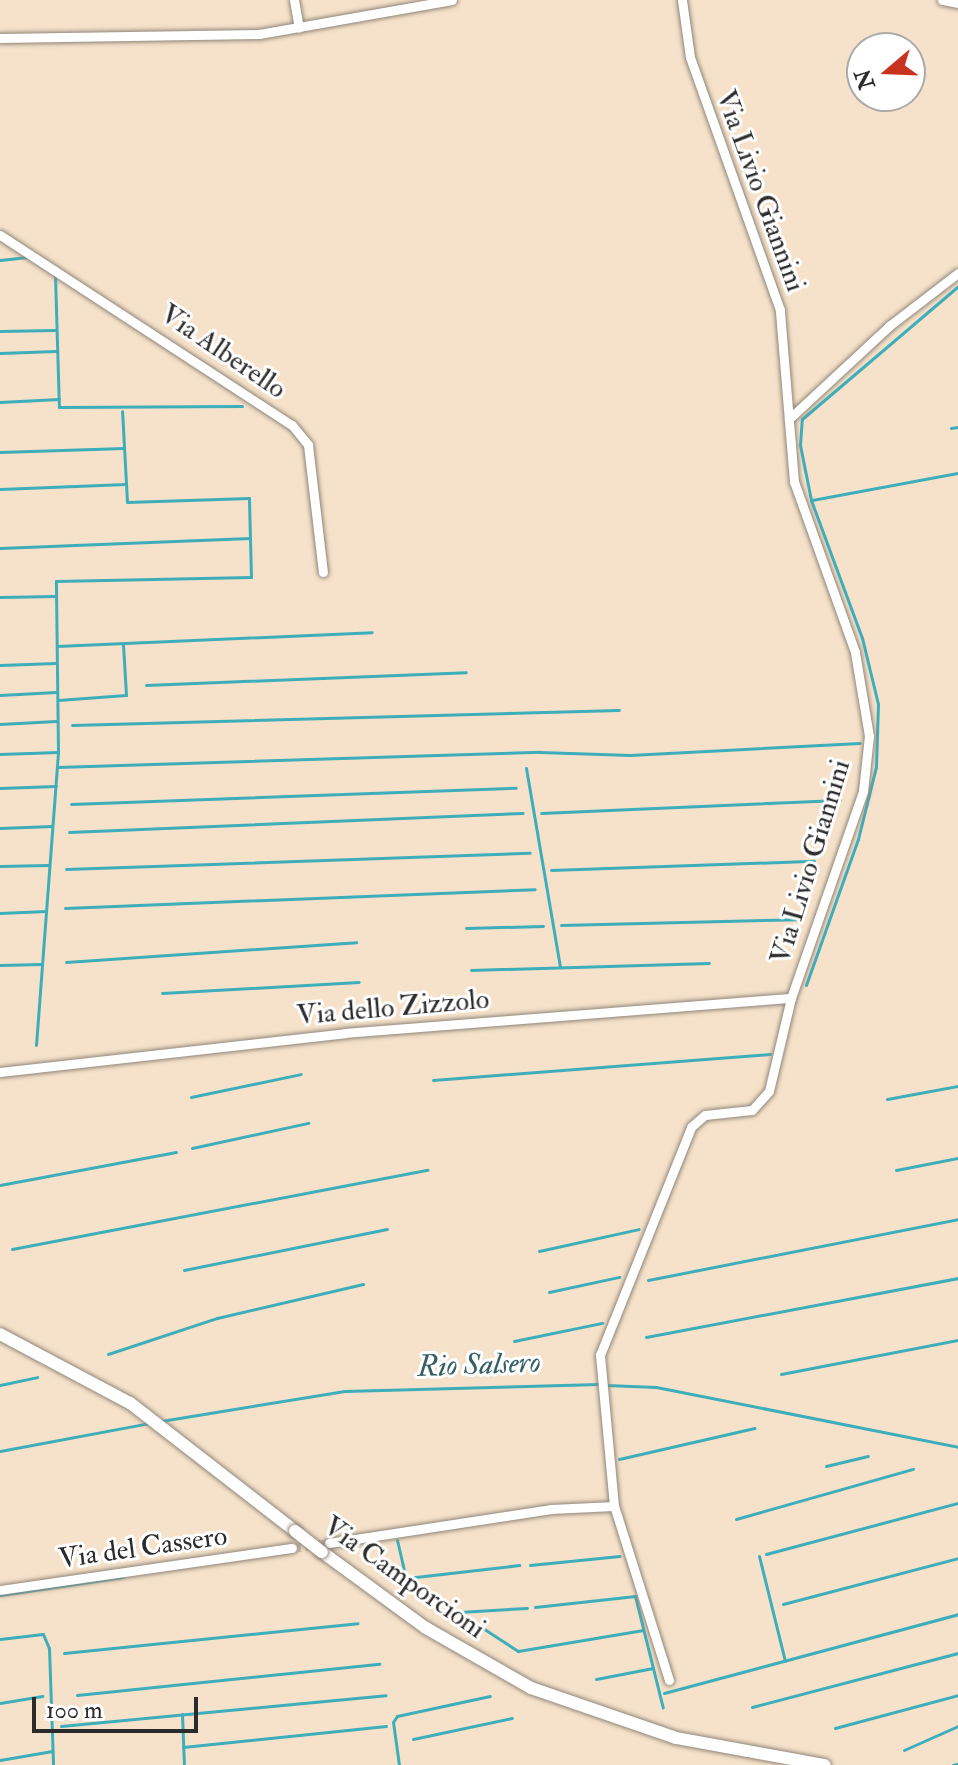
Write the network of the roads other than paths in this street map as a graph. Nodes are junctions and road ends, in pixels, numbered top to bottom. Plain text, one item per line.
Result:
1 (294, 0) edge
2 (452, 0) edge
3 (682, 0) edge
4 (942, 0) edge
5 (958, 3) edge
6 (299, 28) junction
7 (0, 38) edge
8 (0, 235) edge
9 (958, 273) edge
10 (789, 419) junction
11 (323, 572) dead end
12 (791, 998) junction
13 (0, 1072) edge
14 (0, 1334) edge
15 (614, 1506) junction
16 (292, 1548) tunnel mouth
17 (325, 1548) junction
18 (0, 1590) edge
19 (669, 1680) dead end
20 (825, 1765) edge

1 - 6 street
2 - 6 street
3 - 10 street, Via Livio Giannini
4 - 5 street
6 - 7 street
8 - 11 street, Via Alberello
9 - 10 street
10 - 12 street, Via Livio Giannini
12 - 13 street, Via dello Zizzolo
12 - 15 street, Via Livio Giannini
14 - 17 main road, Via Camporcioni, bridge
15 - 17 street
15 - 19 street, Via Livio Giannini
16 - 18 street, Via del Cassero
17 - 20 main road, Via Camporcioni

